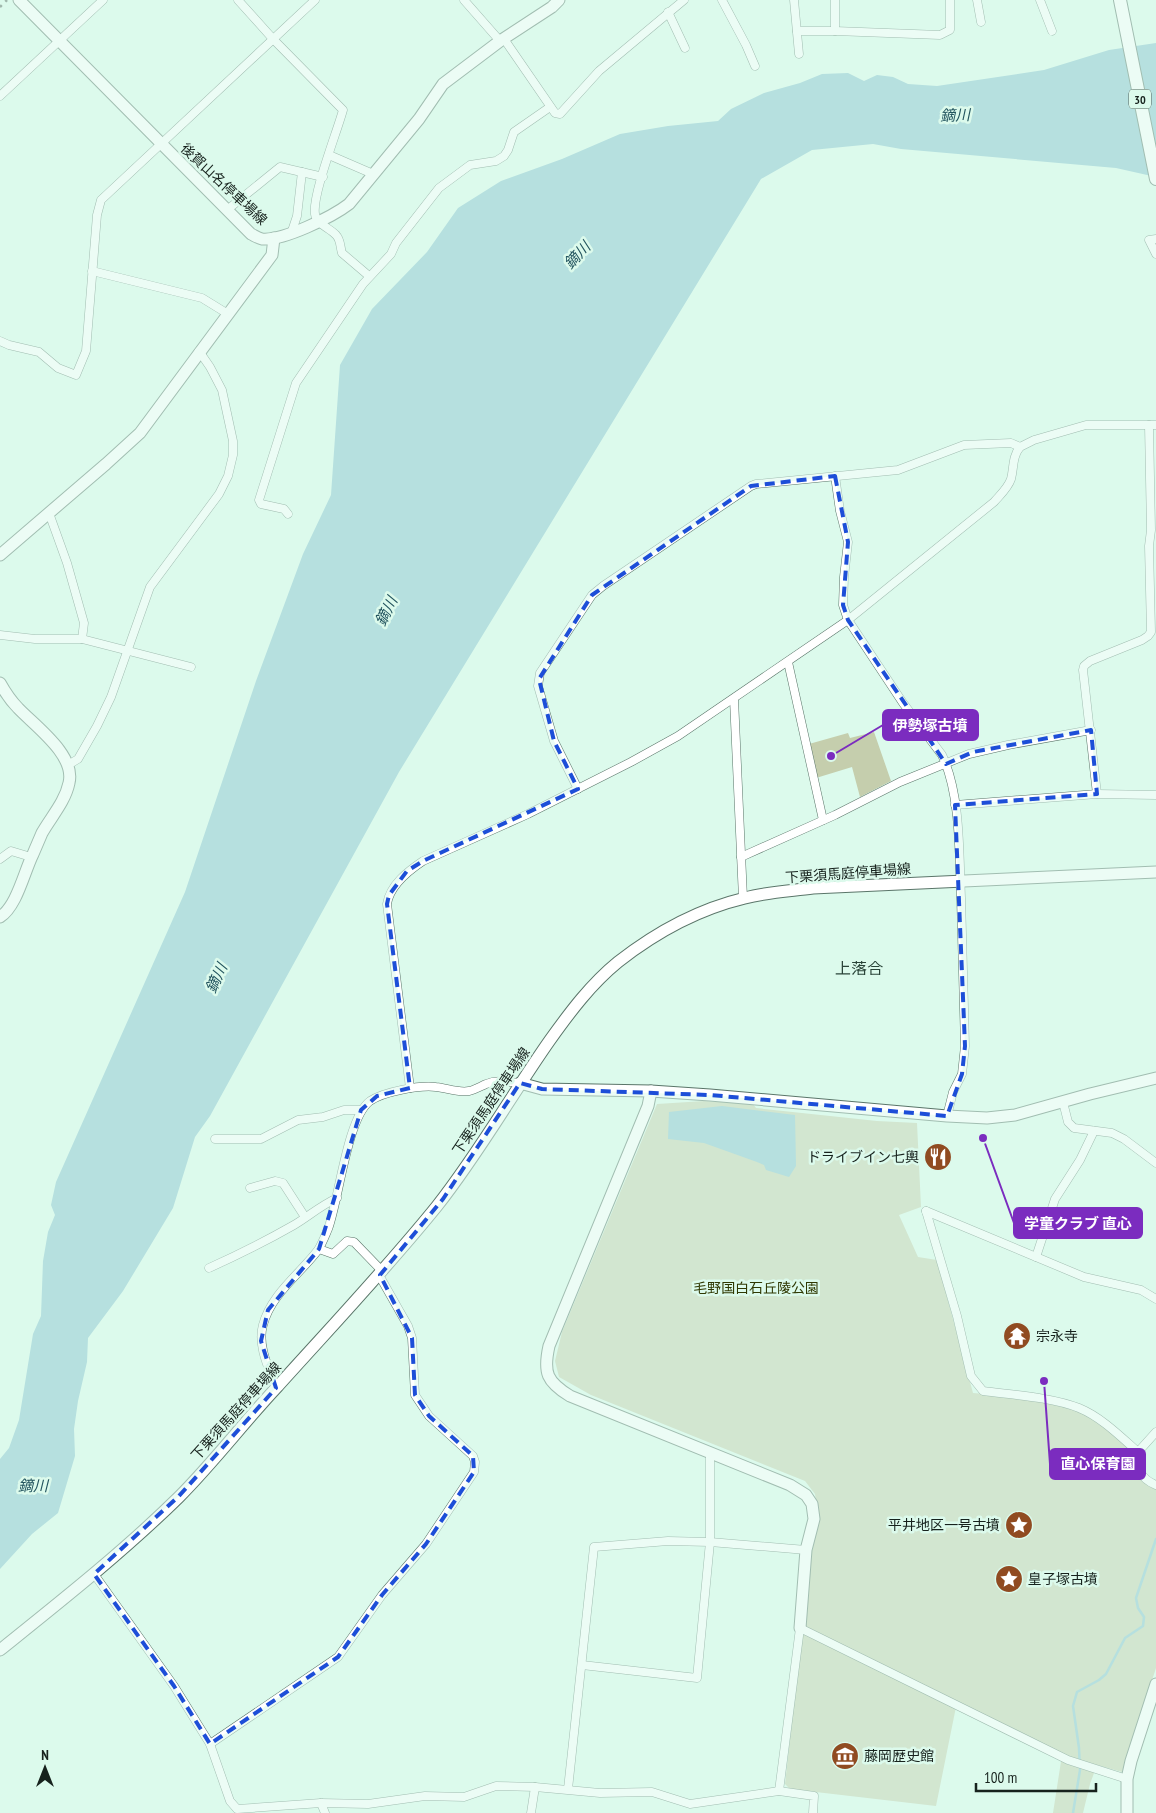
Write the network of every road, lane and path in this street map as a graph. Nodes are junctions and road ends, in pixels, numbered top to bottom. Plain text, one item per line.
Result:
1 (19, 0) edge
2 (103, 0) edge
3 (238, 0) edge
4 (315, 0) edge
5 (464, 0) edge
6 (559, 0) edge
7 (684, 0) edge
8 (722, 0) edge
9 (794, 0) edge
10 (834, 0) edge
11 (950, 0) edge
12 (977, 0) edge
13 (1040, 0) edge
14 (1120, 0) edge
15 (668, 12) junction
16 (982, 22) dead end
17 (798, 31) junction
18 (835, 31) junction
19 (1052, 31) dead end
20 (273, 39) junction
21 (502, 40) junction
22 (60, 41) junction
23 (685, 48) dead end
24 (799, 54) dead end
25 (756, 66) dead end
26 (0, 96) edge
27 (550, 107) junction
28 (161, 145) junction
29 (329, 155) junction
30 (302, 172) junction
31 (373, 174) junction
32 (322, 176) junction
33 (1156, 179) edge
34 (227, 210) junction
35 (319, 222) junction
36 (292, 232) junction
37 (274, 238) junction
38 (1156, 239) edge
39 (1156, 254) edge
40 (92, 271) junction
41 (369, 276) junction
42 (228, 314) junction
43 (0, 341) edge
44 (199, 351) junction
45 (1152, 425) edge
46 (1020, 447) junction
47 (835, 476) junction
48 (49, 513) junction
49 (288, 514) dead end
50 (0, 555) edge
51 (848, 620) junction
52 (0, 635) edge
53 (82, 639) junction
54 (128, 650) junction
55 (788, 662) junction
56 (191, 667) dead end
57 (0, 683) edge
58 (734, 699) junction
59 (1091, 730) junction
60 (946, 764) junction
61 (68, 765) junction
62 (578, 789) junction
63 (1097, 794) junction
64 (1156, 795) edge
65 (954, 805) junction
66 (823, 820) junction
67 (31, 857) junction
68 (741, 857) junction
69 (0, 859) edge
70 (1156, 872) edge
71 (961, 882) junction
72 (743, 898) junction
73 (0, 917) edge
74 (1156, 1079) edge
75 (520, 1083) junction
76 (410, 1088) junction
77 (652, 1091) junction
78 (1062, 1102) junction
79 (361, 1110) junction
80 (947, 1116) junction
81 (1094, 1131) junction
82 (215, 1139) dead end
83 (1156, 1163) edge
84 (250, 1188) dead end
85 (337, 1198) junction
86 (305, 1218) junction
87 (319, 1249) junction
88 (1036, 1257) junction
89 (209, 1268) dead end
90 (381, 1273) junction
91 (1156, 1299) edge
92 (276, 1388) junction
93 (1156, 1432) edge
94 (710, 1452) junction
95 (1138, 1452) junction
96 (1156, 1486) edge
97 (710, 1542) junction
98 (806, 1550) junction
99 (94, 1574) junction
100 (800, 1628) junction
101 (0, 1650) edge
102 (582, 1665) junction
103 (1156, 1684) edge
104 (210, 1744) junction
105 (1127, 1780) junction
106 (535, 1787) junction
107 (568, 1789) junction
108 (779, 1791) junction
109 (321, 1803) junction
110 (690, 1804) junction
111 (325, 1813) edge
112 (531, 1813) edge
113 (688, 1813) edge
114 (813, 1813) edge
115 (1127, 1813) edge

1 - 22 main road, 後賀山名停車場線
2 - 22 street
3 - 20 street
4 - 20 street
5 - 21 street
6 - 21 main road, 後賀山名停車場線
7 - 15 street
8 - 25 street
9 - 17 street
10 - 18 street
11 - 18 street
12 - 16 street
13 - 19 street
14 - 33 main road, 30
15 - 23 street
15 - 27 street
17 - 18 street
17 - 24 street
20 - 28 street
20 - 29 street
21 - 27 street
21 - 31 main road, 後賀山名停車場線
22 - 26 street
22 - 28 main road, 後賀山名停車場線
27 - 41 street
28 - 34 main road, 後賀山名停車場線
28 - 40 street
29 - 31 street
29 - 32 street
30 - 32 street
30 - 34 street
30 - 36 street
31 - 35 main road, 後賀山名停車場線
32 - 35 street
34 - 37 main road, 後賀山名停車場線
35 - 36 main road, 後賀山名停車場線
35 - 41 street
36 - 37 main road, 後賀山名停車場線
37 - 42 main road
38 - 39 street
40 - 42 street
40 - 43 street
41 - 49 street
42 - 44 main road
44 - 48 main road
44 - 54 street
45 - 46 street
45 - 59 street
46 - 47 street
46 - 51 street
47 - 51 street
47 - 62 street
48 - 50 main road
48 - 53 street
51 - 55 street
51 - 60 street
52 - 53 street
53 - 54 street
54 - 56 street
54 - 61 street
55 - 58 street
55 - 66 street
57 - 61 main road
58 - 62 street
58 - 68 street
59 - 60 street
59 - 63 street
60 - 65 street
60 - 66 street
61 - 67 main road
62 - 76 street
63 - 64 street
63 - 65 street
65 - 71 street
66 - 68 street
67 - 69 street
67 - 73 main road
68 - 72 street
70 - 71 main road, 下栗須馬庭停車場線
71 - 72 main road, 下栗須馬庭停車場線
71 - 80 street
72 - 75 main road, 下栗須馬庭停車場線
74 - 78 main road
75 - 76 street
75 - 77 main road
75 - 90 main road, 下栗須馬庭停車場線
76 - 79 street
77 - 80 main road
77 - 94 main road
78 - 80 main road
78 - 81 street
79 - 82 street
79 - 85 street
81 - 83 street
81 - 88 street
84 - 86 street
85 - 86 street
85 - 87 street
86 - 89 street
87 - 90 street
87 - 92 street
88 - 91 street
88 - 95 street
90 - 92 main road, 下栗須馬庭停車場線
90 - 104 street
92 - 99 main road, 下栗須馬庭停車場線
93 - 95 street
94 - 97 street
94 - 98 main road
95 - 96 street
97 - 98 street
97 - 102 street
97 - 102 street
98 - 100 main road
99 - 101 main road, 下栗須馬庭停車場線
99 - 104 street
100 - 105 street
100 - 108 street
102 - 107 street
103 - 105 main road
104 - 109 street
105 - 115 main road
106 - 107 street
106 - 109 street
106 - 112 street
107 - 110 street
108 - 110 street
108 - 114 street
109 - 111 street
110 - 113 street

